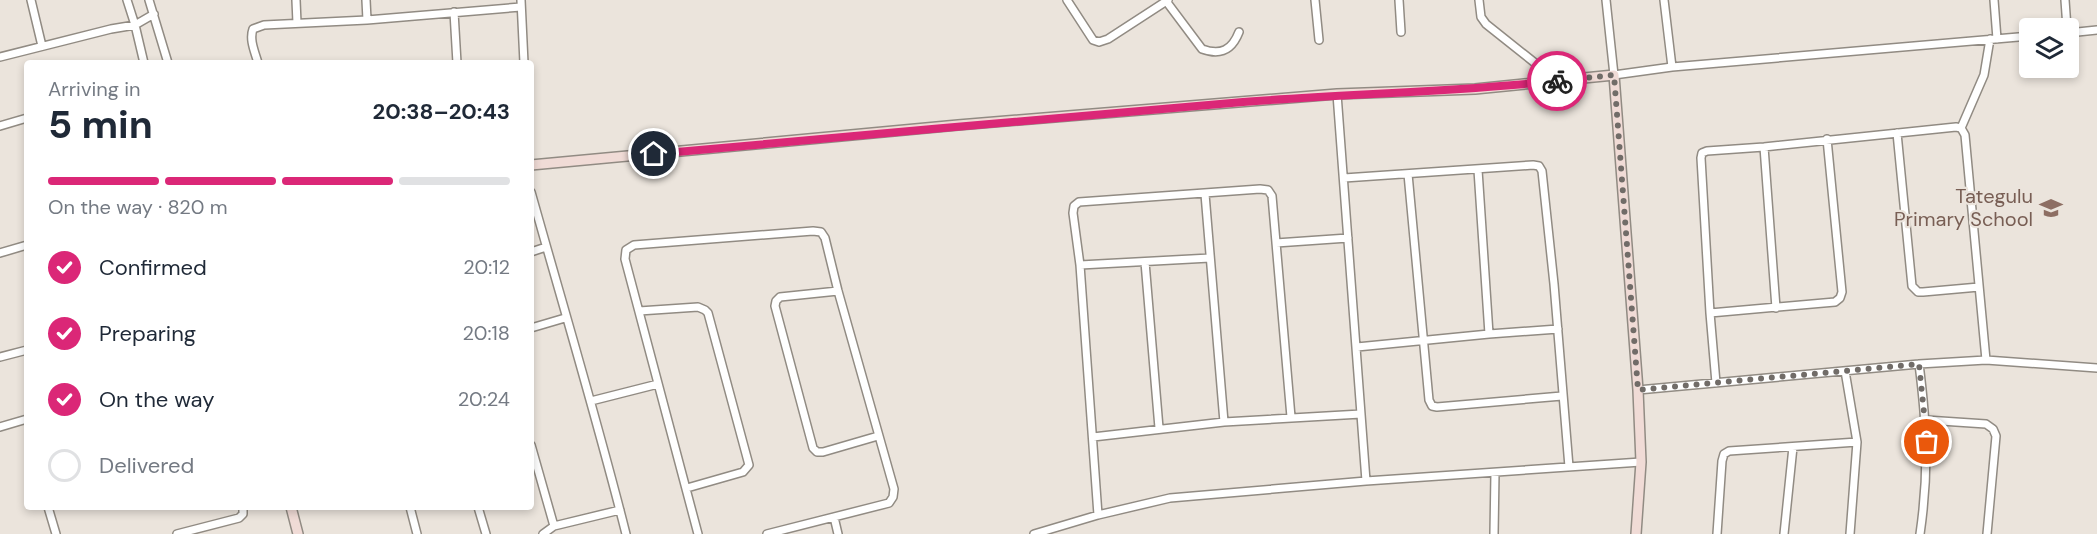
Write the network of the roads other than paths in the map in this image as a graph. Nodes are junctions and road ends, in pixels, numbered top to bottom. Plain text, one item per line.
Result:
1 (31, 0) edge
2 (127, 0) edge
3 (149, 0) edge
4 (296, 0) edge
5 (366, 0) edge
6 (1067, 0) edge
7 (1315, 0) edge
8 (1399, 0) edge
9 (1479, 0) edge
10 (1606, 0) edge
11 (1664, 0) edge
12 (1994, 0) edge
13 (2065, 0) edge
14 (1167, 1) edge
15 (521, 4) edge
16 (454, 12) junction
17 (154, 14) junction
18 (2067, 18) edge
19 (367, 20) junction
20 (297, 23) junction
21 (135, 25) junction
22 (2097, 30) edge
23 (2079, 31) edge
24 (1239, 32) dead end
25 (1401, 32) dead end
26 (2019, 37) edge
27 (1993, 39) junction
28 (1319, 40) dead end
29 (42, 46) junction
30 (0, 57) edge
31 (143, 60) edge
32 (167, 60) edge
33 (257, 60) edge
34 (457, 60) edge
35 (524, 60) edge
36 (1672, 68) junction
37 (1614, 75) junction
38 (1546, 82) junction
39 (1337, 94) junction
40 (24, 119) edge
41 (0, 126) edge
42 (1961, 128) junction
43 (1897, 133) junction
44 (1827, 139) junction
45 (1764, 147) junction
46 (534, 165) edge
47 (1478, 170) junction
48 (1408, 174) junction
49 (1344, 178) junction
50 (1205, 194) junction
51 (534, 203) edge
52 (1348, 238) junction
53 (1276, 243) junction
54 (24, 246) edge
55 (546, 247) junction
56 (534, 251) edge
57 (0, 253) edge
58 (1210, 258) junction
59 (1144, 262) junction
60 (1080, 265) junction
61 (1979, 287) junction
62 (838, 291) junction
63 (1776, 308) junction
64 (639, 311) junction
65 (1710, 314) junction
66 (565, 318) junction
67 (534, 327) edge
68 (1558, 330) junction
69 (1489, 334) junction
70 (1423, 341) junction
71 (1357, 347) junction
72 (24, 351) edge
73 (0, 357) edge
74 (1986, 360) junction
75 (1919, 364) junction
76 (2097, 368) edge
77 (1845, 370) junction
78 (1716, 383) junction
79 (658, 384) junction
80 (1638, 390) junction
81 (1562, 396) junction
82 (591, 401) junction
83 (1361, 414) junction
84 (1290, 417) junction
85 (24, 420) edge
86 (1926, 420) junction
87 (1224, 422) junction
88 (0, 427) edge
89 (1160, 428) junction
90 (878, 436) junction
91 (1093, 437) junction
92 (1857, 442) junction
93 (1793, 447) junction
94 (534, 456) edge
95 (1641, 462) junction
96 (1569, 467) junction
97 (1495, 473) junction
98 (1366, 481) junction
99 (687, 488) junction
100 (49, 510) edge
101 (243, 510) edge
102 (292, 510) edge
103 (411, 510) edge
104 (479, 510) edge
105 (620, 510) junction
106 (1098, 515) junction
107 (834, 517) junction
108 (554, 526) junction
109 (193, 532) edge
110 (56, 534) edge
111 (177, 534) edge
112 (298, 534) edge
113 (417, 534) edge
114 (486, 534) edge
115 (543, 534) edge
116 (626, 534) edge
117 (698, 534) edge
118 (767, 534) edge
119 (838, 534) edge
120 (1034, 534) edge
121 (1494, 534) edge
122 (1636, 534) edge
123 (1717, 534) edge
124 (1784, 534) edge
125 (1850, 534) edge
126 (1920, 534) edge
127 (1987, 534) edge

1 - 29 street
2 - 21 street
3 - 17 street
4 - 20 street
5 - 19 street
6 - 14 street
7 - 28 street
8 - 25 street
9 - 38 street
10 - 37 street
11 - 36 street
12 - 27 street
13 - 18 street
14 - 24 street
15 - 16 street
15 - 35 street
16 - 19 street
16 - 34 street
17 - 21 street
17 - 32 street
19 - 20 street
20 - 33 street
21 - 29 street
21 - 31 street
22 - 23 street
26 - 27 street
27 - 36 street
27 - 42 street
29 - 30 street
36 - 37 street
37 - 38 street
37 - 80 street
38 - 39 street
39 - 46 street
39 - 49 street
40 - 41 street
42 - 43 street
42 - 61 street
43 - 44 street
43 - 61 street
44 - 45 street
44 - 63 street
45 - 63 street
45 - 65 street
47 - 48 street
47 - 68 street
47 - 69 street
48 - 49 street
48 - 70 street
49 - 52 street
50 - 53 street
50 - 58 street
50 - 60 street
51 - 55 street
52 - 53 street
52 - 71 street
53 - 84 street
54 - 57 street
55 - 56 street
55 - 66 street
58 - 59 street
58 - 87 street
59 - 60 street
59 - 89 street
60 - 91 street
61 - 74 street
62 - 64 street
62 - 90 street
62 - 90 street
63 - 65 street
64 - 79 street
64 - 99 street
65 - 78 street
66 - 67 street
66 - 82 street
68 - 69 street
68 - 81 street
69 - 70 street
70 - 71 street
70 - 81 street
71 - 83 street
72 - 73 street
74 - 75 street
74 - 76 street
75 - 77 street
75 - 86 street
77 - 78 street
77 - 92 street
78 - 80 street
79 - 82 street
79 - 99 street
80 - 95 street
81 - 96 street
82 - 105 street
83 - 84 street
83 - 98 street
84 - 87 street
85 - 88 street
86 - 126 street
86 - 127 street
87 - 89 street
89 - 91 street
90 - 107 street
91 - 106 street
92 - 93 street
92 - 125 street
93 - 123 street
93 - 124 street
94 - 108 street
95 - 96 street
95 - 122 street
96 - 97 street
97 - 98 street
97 - 121 street
98 - 106 street
99 - 117 street
100 - 110 street
101 - 109 street
102 - 112 street
103 - 113 street
104 - 114 street
105 - 108 street
105 - 116 street
106 - 120 street
107 - 118 street
107 - 119 street
108 - 115 street
109 - 111 street

